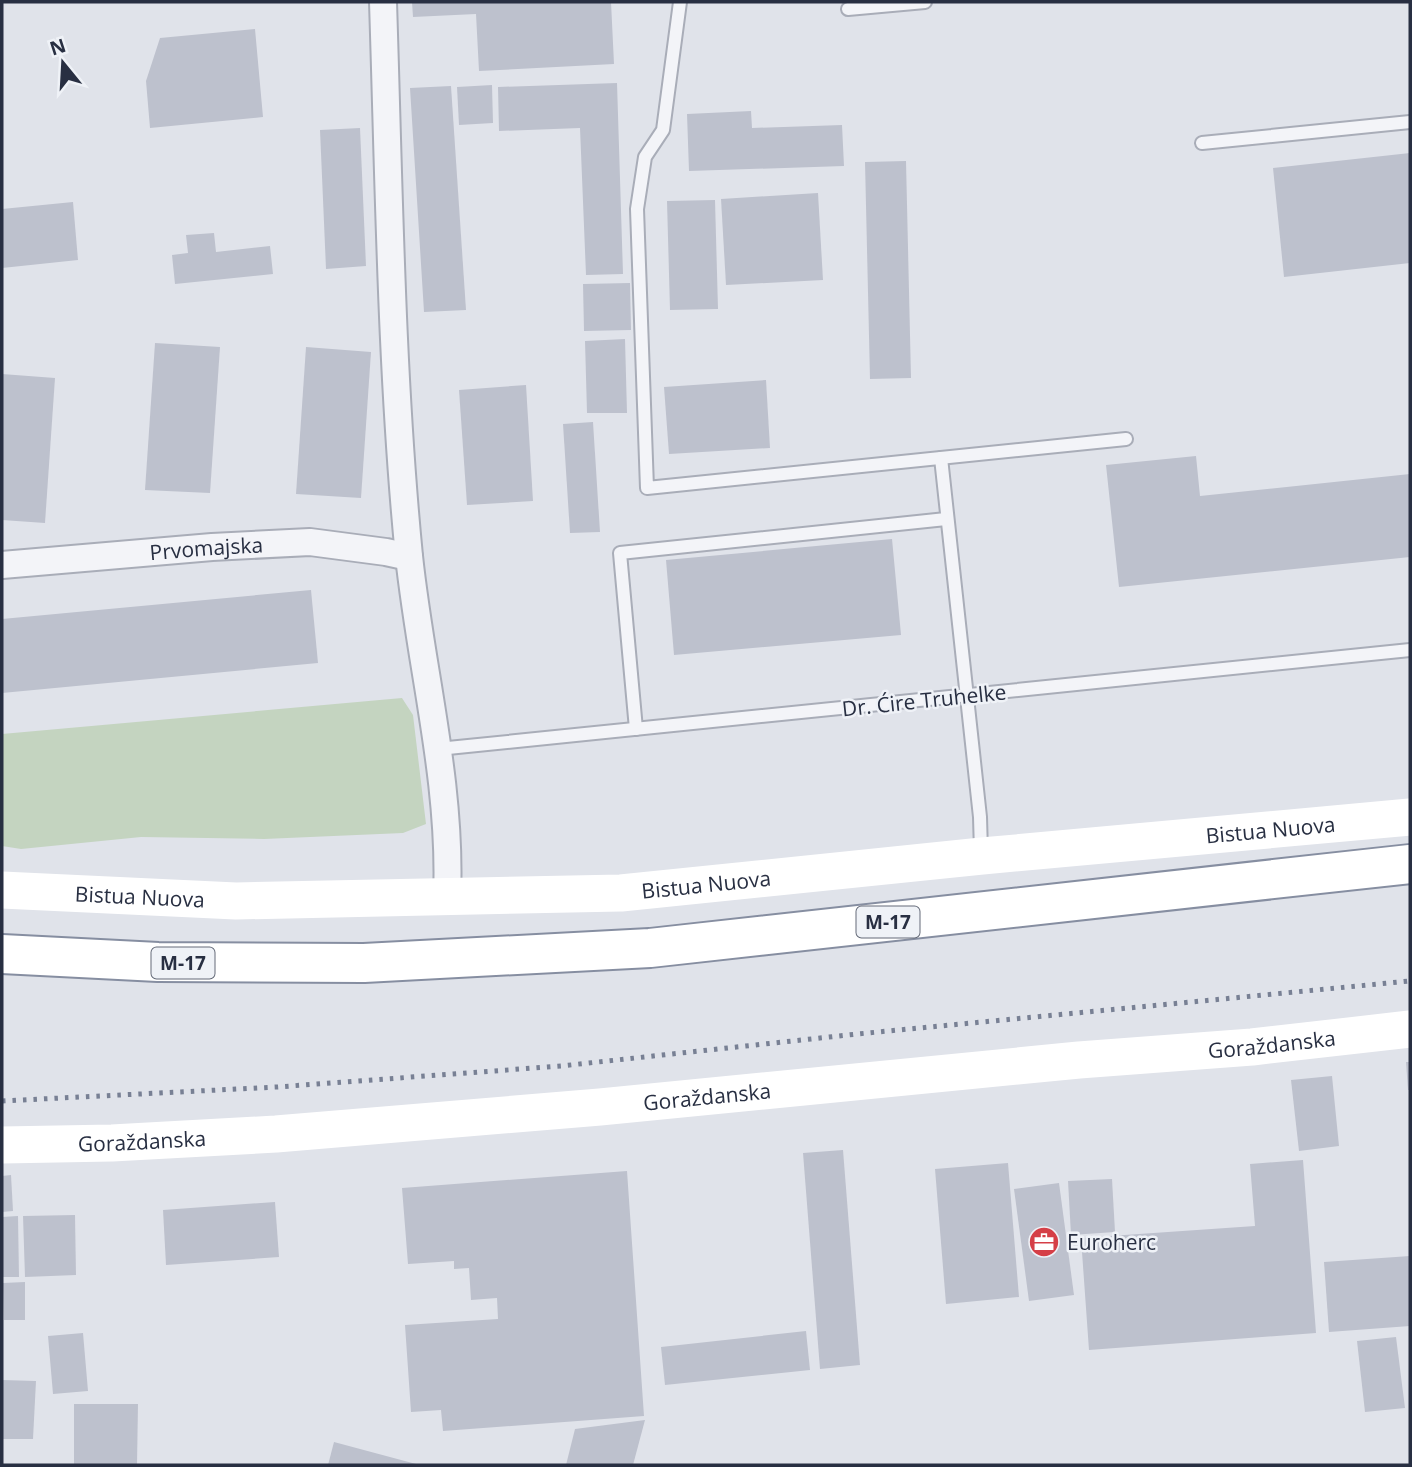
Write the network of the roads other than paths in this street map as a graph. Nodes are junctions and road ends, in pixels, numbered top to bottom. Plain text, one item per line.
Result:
1 (383, 2) edge
2 (680, 2) edge
3 (925, 2) edge
4 (848, 9) dead end
5 (1410, 122) edge
6 (1202, 143) dead end
7 (1126, 439) dead end
8 (941, 458) junction
9 (946, 519) junction
10 (409, 557) junction
11 (2, 565) edge
12 (1410, 650) edge
13 (966, 695) junction
14 (636, 729) junction
15 (438, 749) junction
16 (1410, 817) edge
17 (982, 856) junction
18 (1410, 864) edge
19 (2, 890) edge
20 (447, 897) junction
21 (2, 954) edge
22 (1410, 1029) edge
23 (2, 1145) edge

1 - 10 street
2 - 8 lane
3 - 4 lane
5 - 6 lane
7 - 8 lane
8 - 9 lane
9 - 13 lane
9 - 14 lane
10 - 11 street, Prvomajska
10 - 15 street
12 - 13 lane, Dr. Ćire Truhelke
13 - 14 lane, Dr. Ćire Truhelke
13 - 17 lane
14 - 15 lane, Dr. Ćire Truhelke
15 - 20 street
16 - 17 street, Bistua Nuova
17 - 20 street, Bistua Nuova
18 - 21 highway, M-17
19 - 20 street, Bistua Nuova
22 - 23 street, Goraždanska

